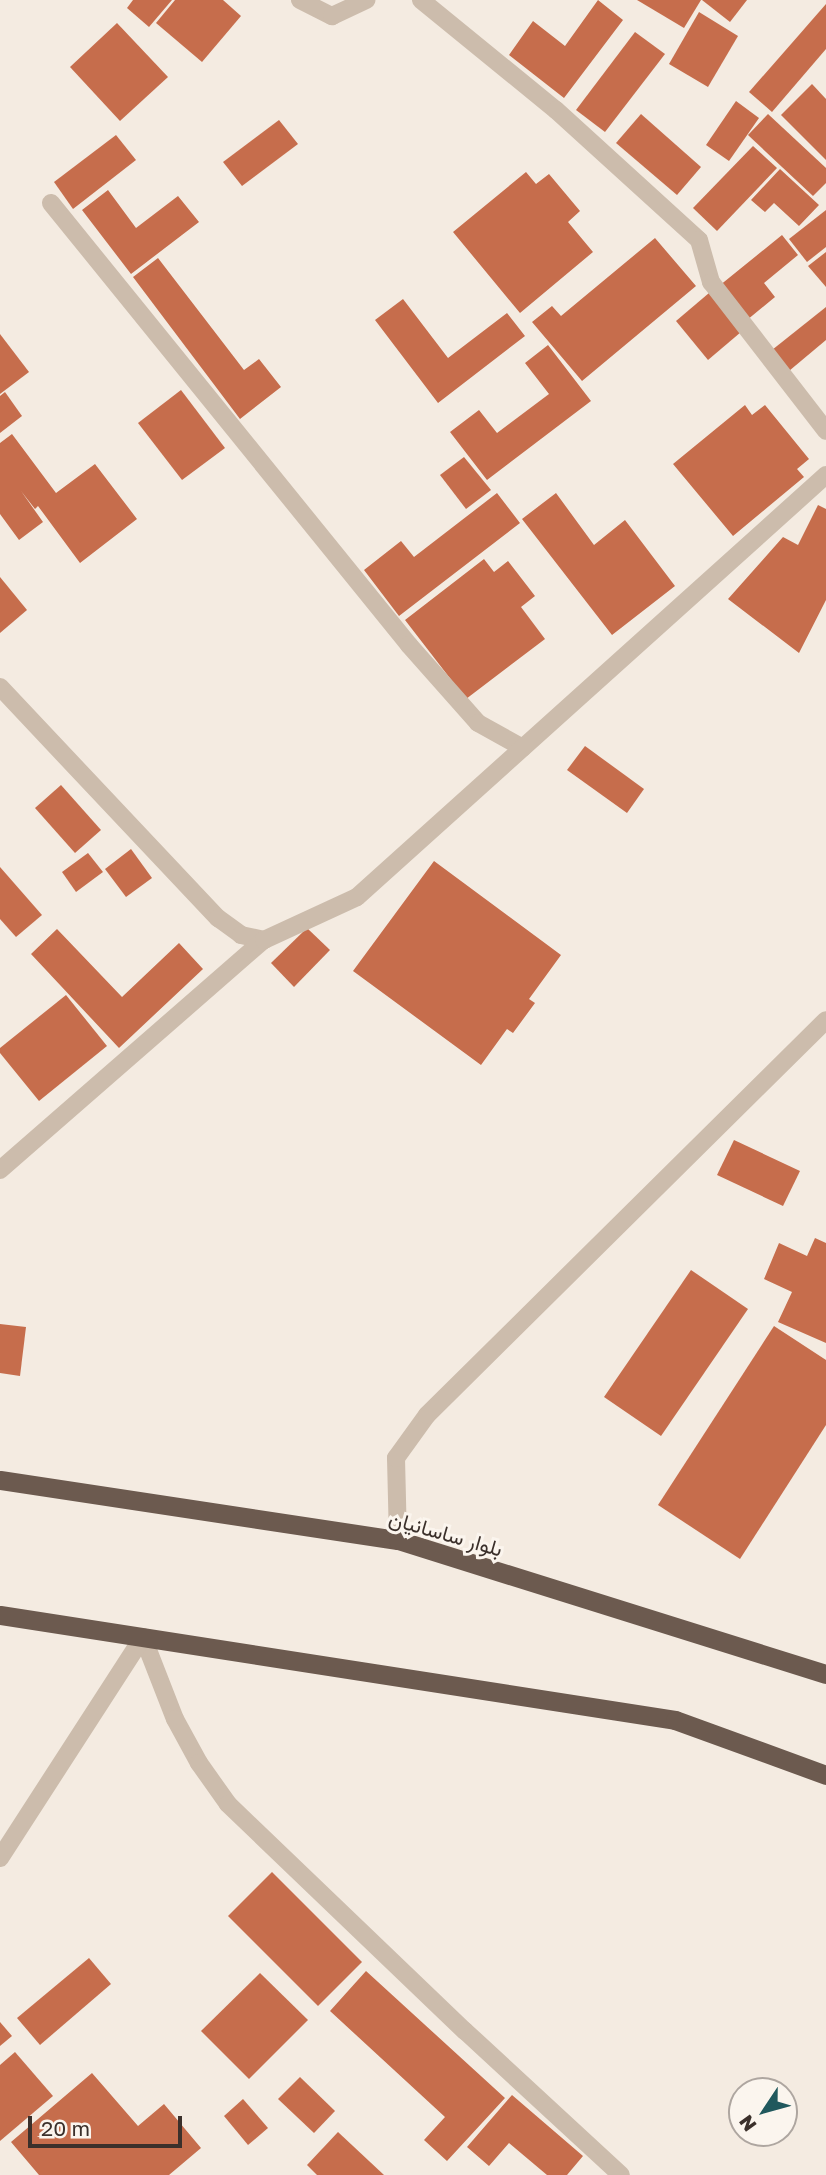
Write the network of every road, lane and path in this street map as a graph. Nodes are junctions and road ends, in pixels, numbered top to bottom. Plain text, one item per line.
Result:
1 (300, 0) edge
2 (366, 0) edge
3 (421, 0) edge
4 (51, 203) dead end
5 (826, 430) edge
6 (826, 475) edge
7 (0, 687) edge
8 (523, 748) junction
9 (264, 940) junction
10 (826, 1020) edge
11 (0, 1170) edge
12 (0, 1480) edge
13 (398, 1541) junction
14 (0, 1615) edge
15 (143, 1637) junction
16 (826, 1674) edge
17 (826, 1775) edge
18 (0, 1858) edge
19 (621, 2175) edge

1 - 2 street
3 - 5 street
4 - 8 street
6 - 8 street
7 - 9 street
8 - 9 street
9 - 11 street
10 - 13 street
12 - 13 highway, بلوار ساسانیان
13 - 16 highway, بلوار ساسانیان
14 - 15 highway
15 - 17 highway
15 - 18 street
15 - 19 street

